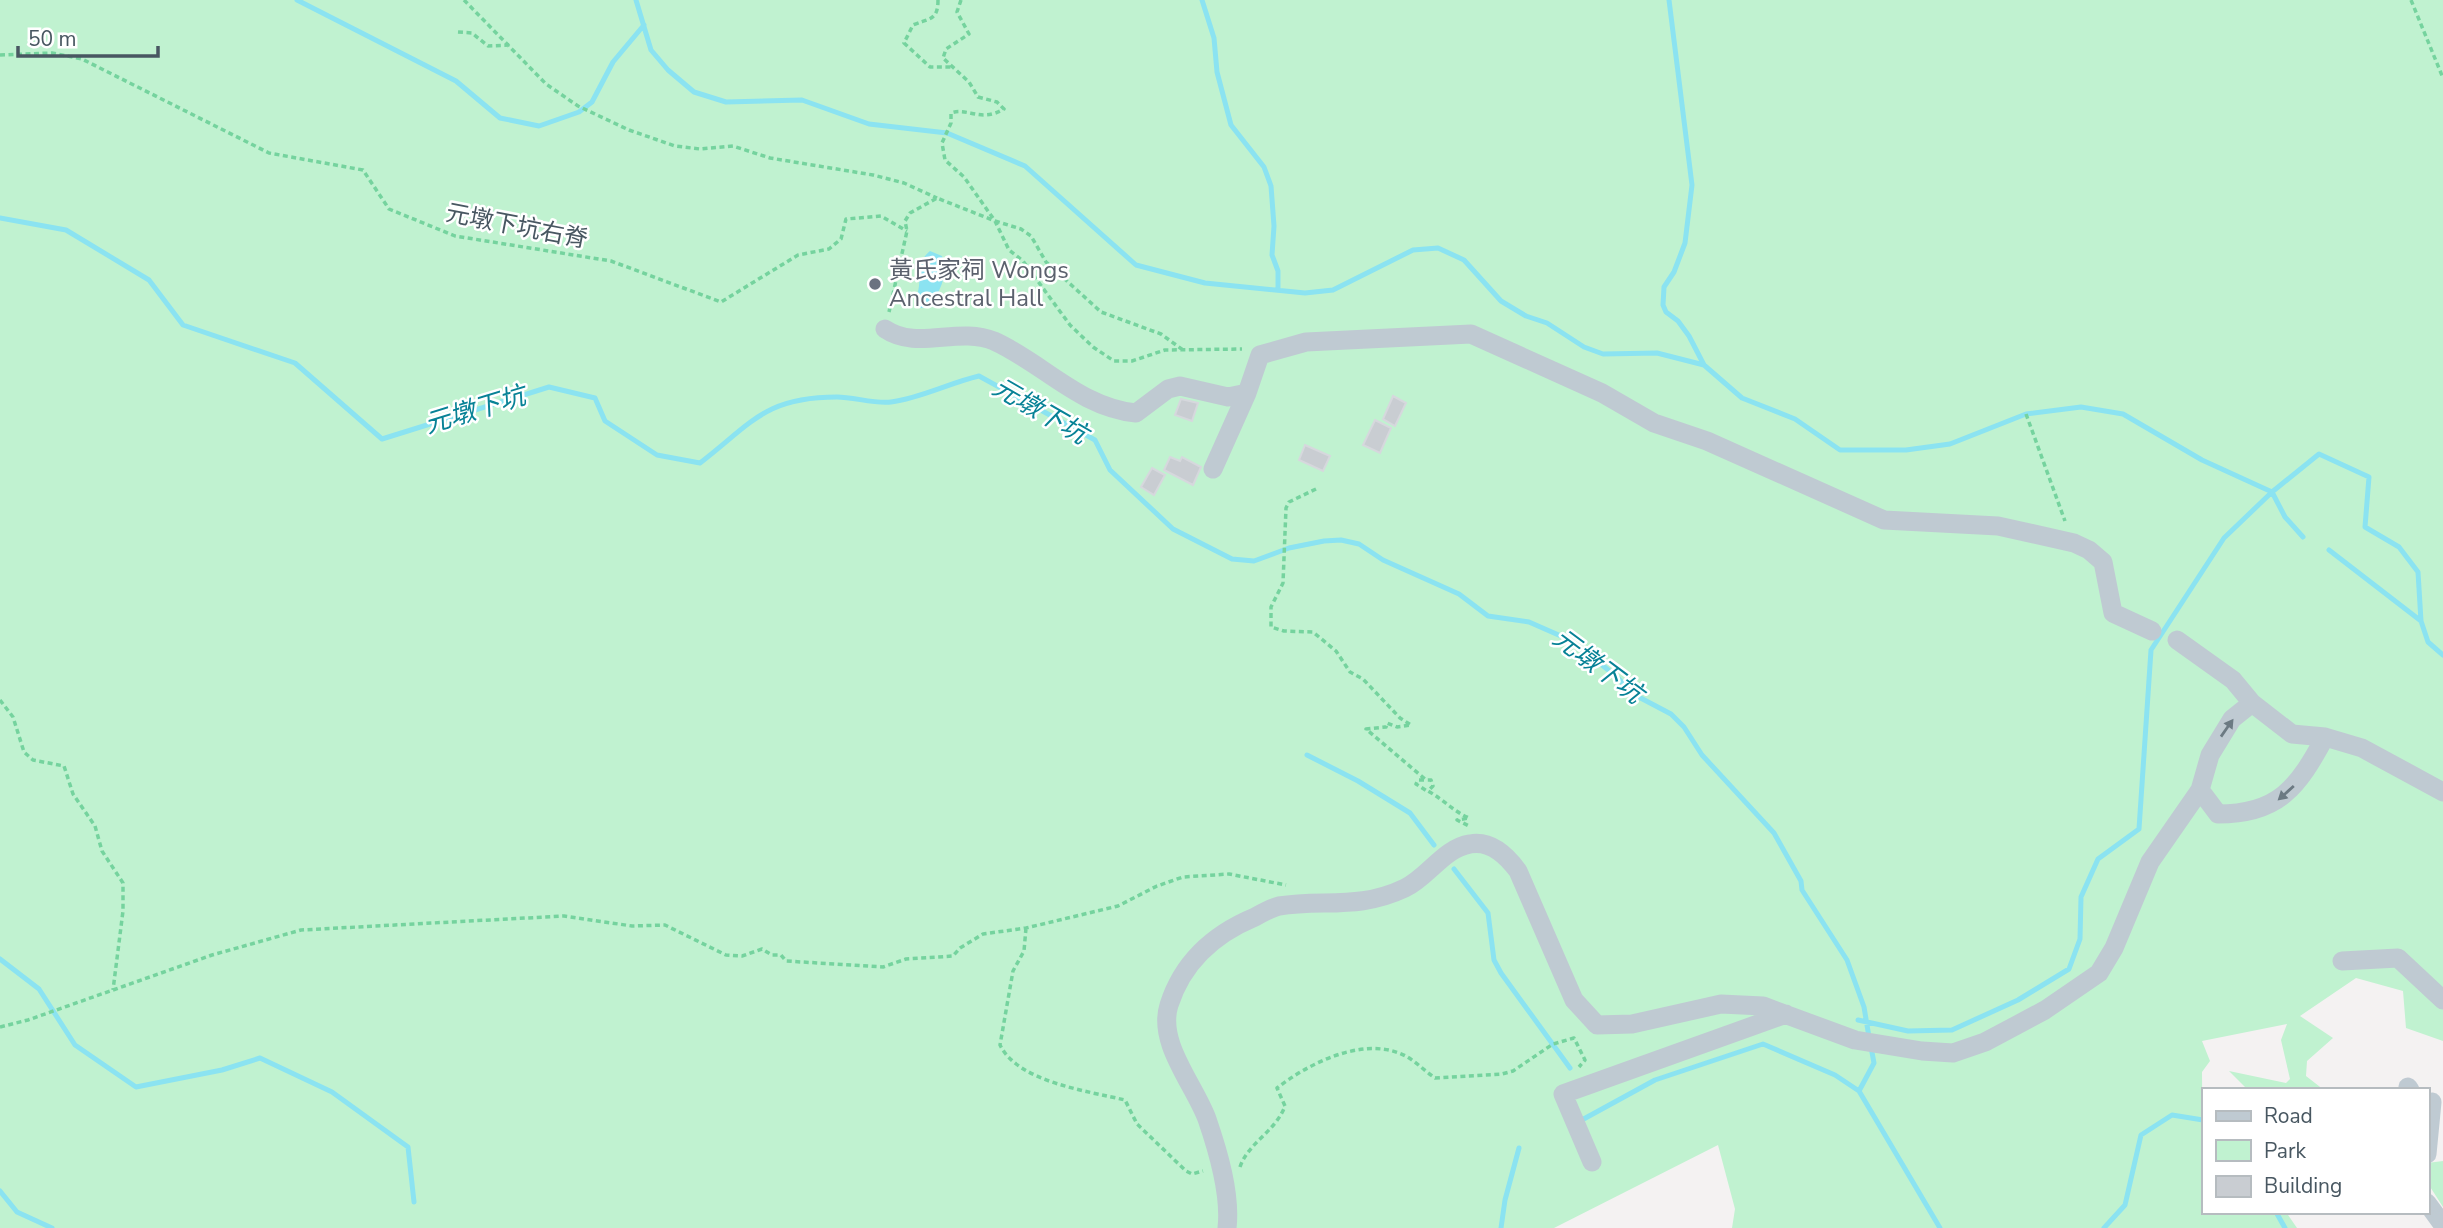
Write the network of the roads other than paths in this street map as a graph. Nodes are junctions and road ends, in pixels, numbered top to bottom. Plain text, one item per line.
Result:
1 (885, 329) road end
2 (1247, 393) junction
3 (1213, 469) dead end
4 (2152, 631) dead end
5 (2177, 640) dead end
6 (2252, 703) junction
7 (2325, 737) junction
8 (2200, 790) junction
9 (2443, 792) edge
10 (2342, 961) dead end
11 (2443, 1000) edge
12 (1786, 1014) junction
13 (2434, 1101) edge
14 (2429, 1139) edge
15 (1592, 1163) dead end
16 (2429, 1206) edge
17 (2443, 1225) edge
18 (1227, 1228) edge

1 - 2 street
2 - 3 street
2 - 4 street
5 - 6 street
6 - 7 street
8 -> 6 street
7 -> 8 street
7 - 9 street
8 - 12 street
10 - 11 street
12 - 15 street
12 - 18 street
13 - 14 street
16 - 17 street

